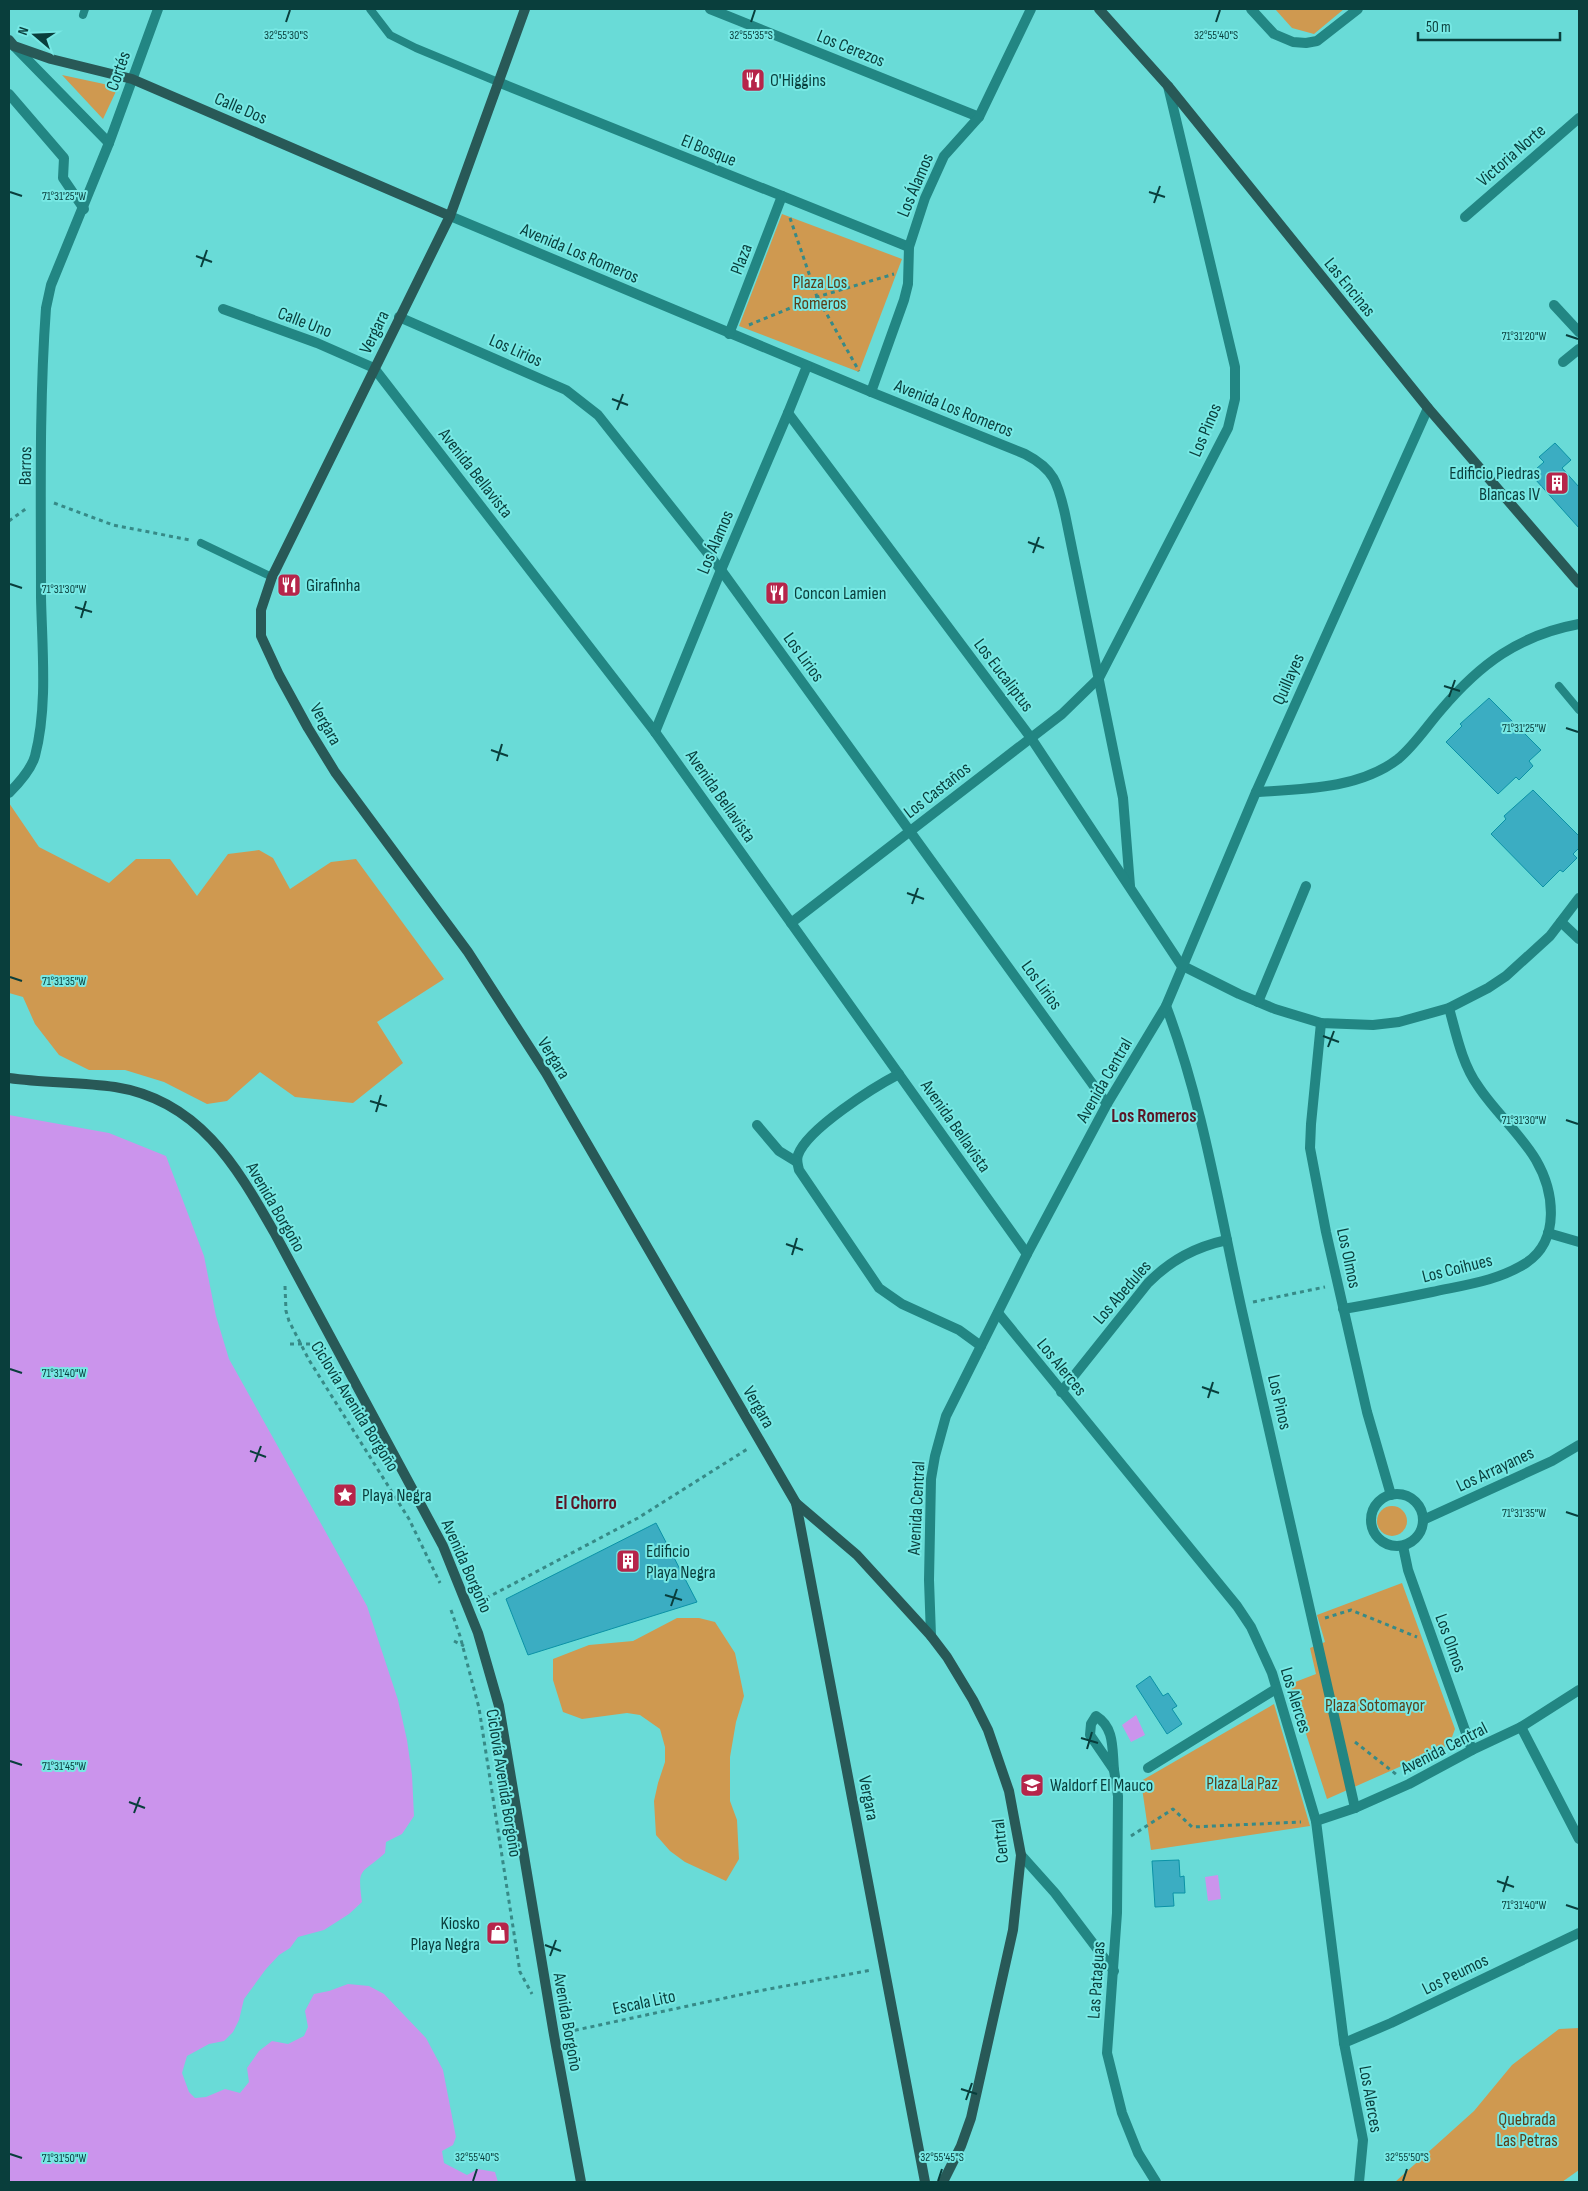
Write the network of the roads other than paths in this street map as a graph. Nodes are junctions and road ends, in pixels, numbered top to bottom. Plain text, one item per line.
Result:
1 (158, 9) edge
2 (370, 9) edge
3 (524, 9) edge
4 (710, 9) edge
5 (1031, 9) edge
6 (1099, 9) edge
7 (1252, 9) edge
8 (1358, 9) edge
9 (12, 43) edge
10 (132, 79) junction
11 (498, 82) junction
12 (1168, 86) junction
13 (9, 94) edge
14 (979, 117) junction
15 (1579, 118) edge
16 (109, 143) junction
17 (782, 196) junction
18 (84, 209) junction
19 (450, 216) junction
20 (1465, 217) dead end
21 (909, 247) junction
22 (1554, 305) dead end
23 (223, 309) dead end
24 (399, 317) junction
25 (1579, 332) edge
26 (730, 334) junction
27 (1579, 349) edge
28 (1563, 362) dead end
29 (807, 366) junction
30 (374, 368) junction
31 (871, 392) junction
32 (1428, 408) junction
33 (788, 413) junction
34 (201, 543) road end
35 (721, 570) junction
36 (272, 576) junction
37 (1579, 583) edge
38 (1579, 624) edge
39 (1099, 678) junction
40 (1559, 686) dead end
41 (1579, 710) edge
42 (655, 732) junction
43 (1031, 738) junction
44 (1256, 792) junction
45 (9, 793) edge
46 (910, 830) junction
47 (1306, 886) dead end
48 (1130, 888) junction
49 (1579, 898) edge
50 (1561, 922) junction
51 (791, 923) junction
52 (1579, 939) edge
53 (1181, 965) junction
54 (1258, 1002) junction
55 (1166, 1006) junction
56 (1449, 1008) junction
57 (1321, 1023) junction
58 (899, 1074) junction
59 (9, 1078) edge
60 (1108, 1104) junction
61 (757, 1125) dead end
62 (797, 1162) junction
63 (1548, 1233) junction
64 (1227, 1240) junction
65 (1579, 1242) edge
66 (1027, 1254) junction
67 (1343, 1309) junction
68 (998, 1313) junction
69 (981, 1346) junction
70 (1061, 1392) junction
71 (1579, 1445) edge
72 (1391, 1495) junction
73 (796, 1503) junction
74 (1423, 1520) junction
75 (1403, 1546) junction
76 (931, 1636) junction
77 (1276, 1689) junction
78 (1579, 1690) edge
79 (1521, 1727) junction
80 (1472, 1750) junction
81 (1148, 1768) dead end
82 (1114, 1770) dead end
83 (1355, 1808) junction
84 (1316, 1821) junction
85 (1579, 1839) edge
86 (1021, 1855) junction
87 (1579, 1933) edge
88 (1114, 1971) junction
89 (1344, 2043) junction
90 (581, 2182) edge
91 (925, 2182) edge
92 (943, 2182) edge
93 (1156, 2182) edge
94 (1359, 2182) edge

1 - 10 street, Cortés
2 - 11 lane
3 - 11 street, Vergara
4 - 14 street, Los Cerezos
5 - 14 street, Los Álamos
6 - 12 street, Las Encinas
7 - 8 street
9 - 10 street, Calle Dos
9 - 16 street
10 - 16 street, Cortés
10 - 19 street, Calle Dos
11 - 17 street, El Bosque
11 - 19 street, Vergara
12 - 32 street, Las Encinas
12 - 39 street, Los Pinos
13 - 18 street
14 - 21 street, Los Álamos
15 - 20 street, Victoria Norte
16 - 18 street, Barros
17 - 21 street, El Bosque
17 - 26 street, Plaza
18 - 45 street, Barros
19 - 24 street, Vergara
19 - 26 street, Avenida Los Romeros
21 - 31 street, Los Álamos
22 - 25 street
23 - 30 street, Calle Uno
24 - 30 street, Vergara
24 - 35 street, Los Lirios
26 - 29 street, Avenida Los Romeros
27 - 28 street
29 - 31 street, Avenida Los Romeros
29 - 33 street, Los Álamos
30 - 36 street, Vergara
30 - 42 street, Avenida Bellavista
31 - 39 street, Avenida Los Romeros
32 - 37 street, Las Encinas
32 - 44 street, Quillayes
33 - 35 street, Los Álamos
33 - 43 street, Los Eucaliptus
34 - 36 lane
35 - 42 street, Los Álamos
35 - 46 street, Los Lirios
36 - 73 street, Vergara
38 - 44 street
39 - 43 street, Los Castaños
39 - 48 street, Avenida Los Romeros
40 - 41 lane
42 - 51 street, Avenida Bellavista
43 - 46 street, Los Castaños
43 - 48 street, Los Eucaliptus
44 - 53 street, Quillayes
46 - 51 street, Los Castaños
46 - 60 street, Los Lirios
47 - 54 street
48 - 53 street, Los Eucaliptus
49 - 50 street
50 - 52 street
50 - 56 street
51 - 58 street, Avenida Bellavista
53 - 54 street
53 - 55 street, Avenida Central
54 - 57 street
55 - 60 street, Avenida Central
55 - 64 street, Los Pinos
56 - 57 street
56 - 63 street, Los Coihues
57 - 67 street, Los Olmos
58 - 62 street
58 - 66 street, Avenida Bellavista
59 - 90 street, Avenida Borgoño
60 - 66 street, Avenida Central
61 - 62 street
62 - 69 street
63 - 65 street
63 - 67 street, Los Coihues
64 - 70 street, Los Abedules
64 - 83 street, Los Pinos
66 - 68 street, Avenida Central
67 - 72 street, Los Olmos
68 - 69 street, Avenida Central
68 - 70 street, Los Alerces
69 - 76 street, Avenida Central
70 - 77 street, Los Alerces
71 - 74 street, Los Arrayanes
72 - 74 street
72 - 75 street
73 - 76 street, Central
73 - 91 street, Vergara
74 - 75 street
75 - 80 street, Los Olmos
76 - 86 street, Central
77 - 81 street
77 - 84 street, Los Alerces
78 - 79 street, Avenida Central
79 - 80 street, Avenida Central
79 - 85 street
80 - 83 street, Avenida Central
82 - 88 street, Las Pataguas
83 - 84 street, Avenida Central
84 - 89 street, Los Alerces
86 - 88 street
86 - 92 street, Central
87 - 89 street, Los Peumos
88 - 93 street, Las Pataguas
89 - 94 street, Los Alerces

